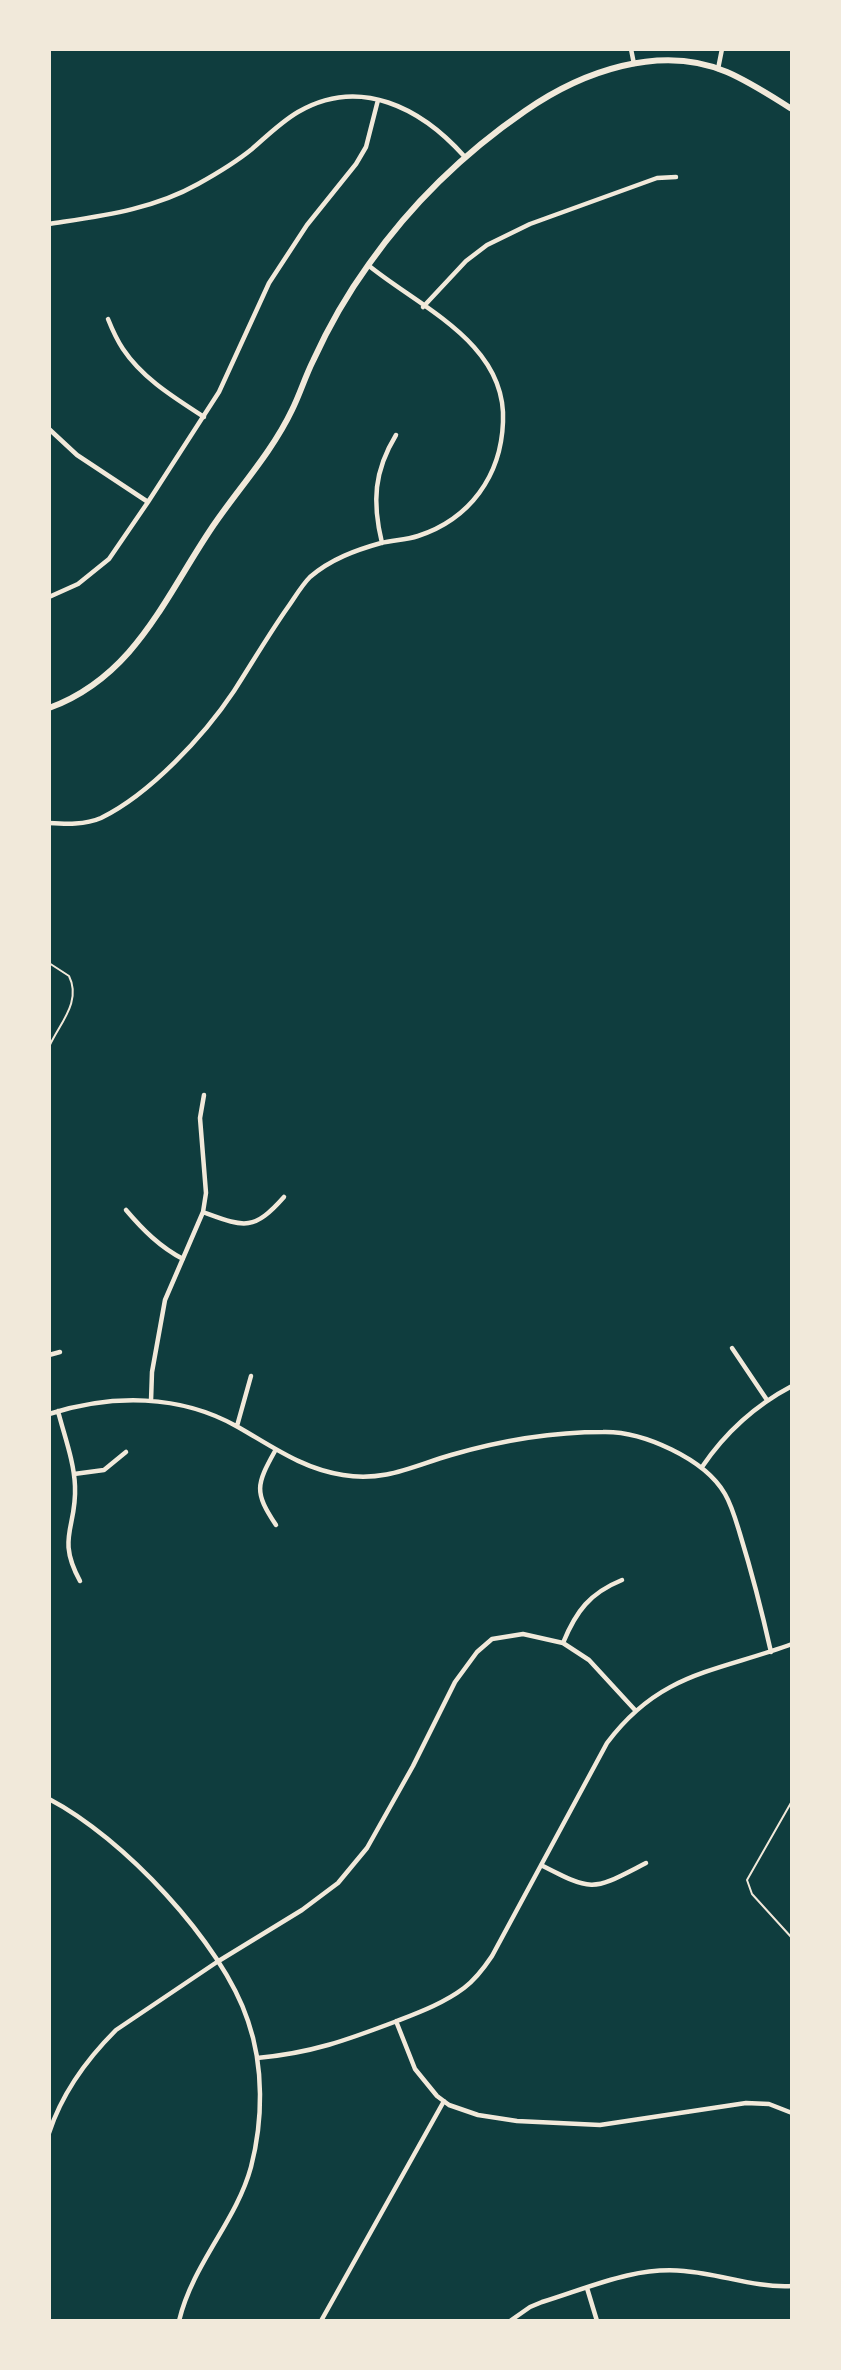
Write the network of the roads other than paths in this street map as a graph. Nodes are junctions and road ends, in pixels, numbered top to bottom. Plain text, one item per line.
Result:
1 (631, 49) edge
2 (722, 49) edge
3 (634, 64) junction
4 (718, 69) junction
5 (378, 100) junction
6 (792, 109) edge
7 (464, 156) junction
8 (676, 177) dead end
9 (49, 224) edge
10 (368, 265) junction
11 (423, 307) junction
12 (108, 319) dead end
13 (204, 417) junction
14 (49, 429) edge
15 (396, 435) dead end
16 (148, 502) junction
17 (382, 543) junction
18 (49, 597) edge
19 (49, 708) edge
20 (49, 823) edge
21 (204, 1095) dead end
22 (285, 1197) dead end
23 (126, 1210) dead end
24 (203, 1212) junction
25 (183, 1259) junction
26 (732, 1348) dead end
27 (60, 1352) dead end
28 (49, 1355) edge
29 (251, 1376) dead end
30 (792, 1386) edge
31 (151, 1401) junction
32 (767, 1401) junction
33 (58, 1411) junction
34 (49, 1414) edge
35 (237, 1426) junction
36 (275, 1451) junction
37 (126, 1452) dead end
38 (702, 1467) junction
39 (74, 1474) junction
40 (276, 1525) dead end
41 (622, 1580) dead end
42 (80, 1581) dead end
43 (563, 1643) junction
44 (792, 1644) edge
45 (771, 1652) junction
46 (635, 1710) junction
47 (49, 1799) edge
48 (646, 1863) dead end
49 (541, 1865) junction
50 (217, 1962) junction
51 (396, 2021) junction
52 (257, 2058) junction
53 (444, 2101) junction
54 (792, 2113) edge
55 (49, 2133) edge
56 (792, 2286) edge
57 (587, 2288) junction
58 (179, 2321) edge
59 (321, 2321) edge
60 (510, 2321) edge
61 (597, 2321) edge

1 - 3 street
2 - 4 street
3 - 4 main road
3 - 7 main road
4 - 6 main road
5 - 7 street
5 - 9 street
5 - 13 street
7 - 10 main road
8 - 11 street
10 - 11 street
10 - 19 main road
11 - 17 street
12 - 13 street
13 - 16 street
14 - 16 street
15 - 17 street
16 - 18 street
17 - 20 street
21 - 24 street
22 - 24 street
23 - 25 street
24 - 25 street
25 - 31 street
26 - 32 street
27 - 28 street
29 - 35 street
30 - 32 street
31 - 33 street
31 - 35 street
32 - 38 street
33 - 34 street
33 - 39 street
35 - 36 street
36 - 38 street
36 - 40 street
37 - 39 street
38 - 45 street
39 - 42 street
41 - 43 street
43 - 46 street
43 - 50 street
44 - 45 street
45 - 46 street
46 - 49 street
47 - 50 street
48 - 49 street
49 - 51 street
50 - 52 street
50 - 55 street
51 - 52 street
51 - 53 street
52 - 58 street
53 - 54 street
53 - 59 street
56 - 57 street
57 - 60 street
57 - 61 street

